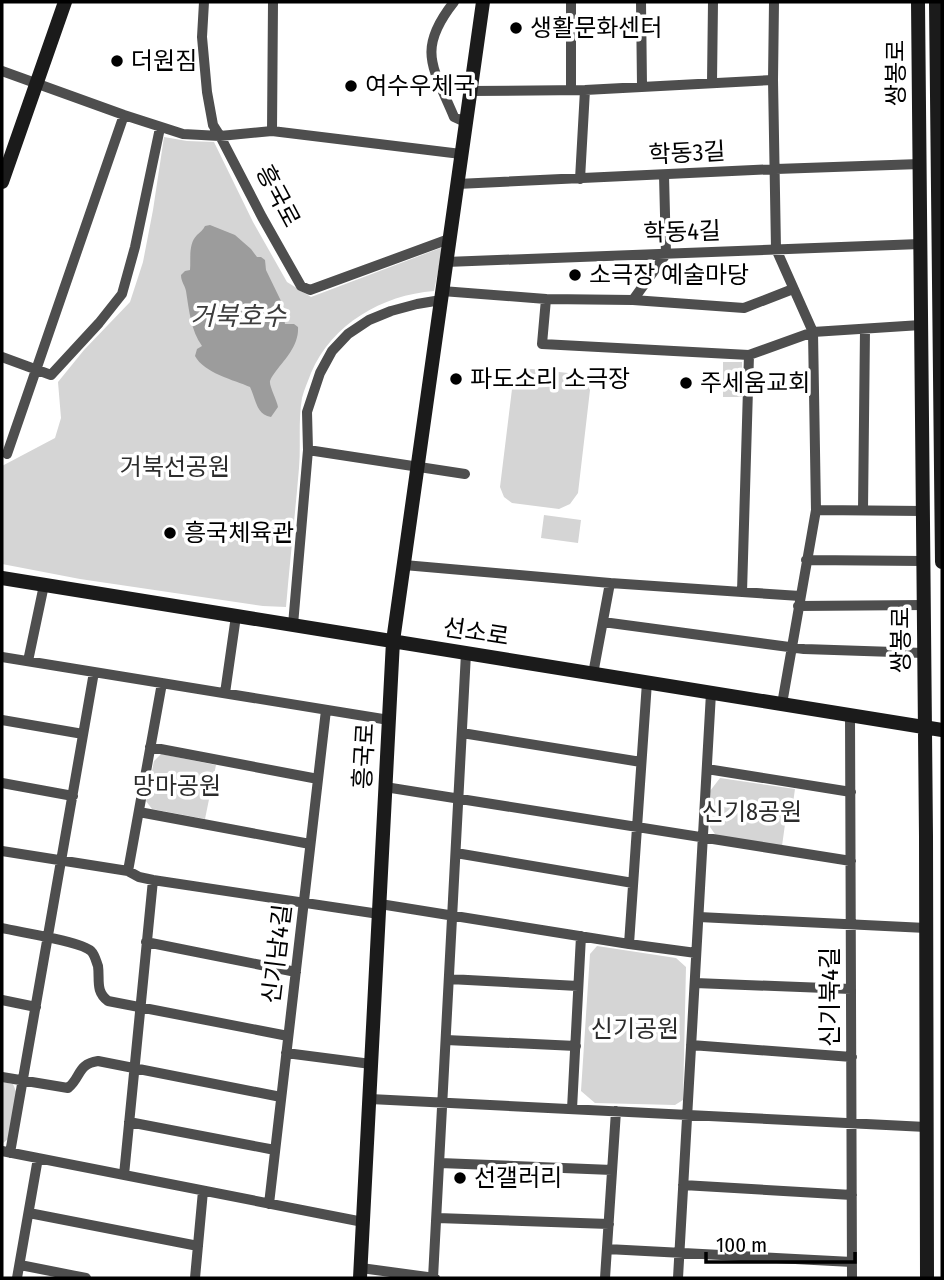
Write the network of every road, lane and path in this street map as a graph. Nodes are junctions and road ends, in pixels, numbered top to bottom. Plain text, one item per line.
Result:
1 (65, 2) edge
2 (204, 2) edge
3 (273, 2) edge
4 (454, 2) edge
5 (483, 2) edge
6 (571, 2) edge
7 (641, 2) edge
8 (713, 2) edge
9 (774, 2) edge
10 (918, 2) edge
11 (936, 2) edge
12 (2, 71) edge
13 (773, 80) junction
14 (712, 82) junction
15 (37, 84) junction
16 (642, 86) junction
17 (571, 89) junction
18 (585, 90) junction
19 (470, 91) junction
20 (124, 115) junction
21 (465, 122) junction
22 (160, 128) junction
23 (272, 131) junction
24 (220, 136) junction
25 (461, 154) junction
26 (920, 164) junction
27 (776, 169) junction
28 (664, 175) junction
29 (580, 179) junction
30 (2, 182) edge
31 (457, 184) junction
32 (940, 234) edge
33 (449, 239) junction
34 (920, 244) junction
35 (776, 249) junction
36 (666, 254) junction
37 (446, 261) junction
38 (793, 289) junction
39 (442, 296) junction
40 (545, 299) junction
41 (633, 300) junction
42 (921, 325) junction
43 (865, 329) junction
44 (813, 332) junction
45 (749, 355) junction
46 (2, 357) edge
47 (35, 369) junction
48 (308, 450) junction
49 (8, 454) dead end
50 (417, 467) junction
51 (942, 470) edge
52 (465, 474) dead end
53 (816, 510) junction
54 (863, 510) junction
55 (923, 511) junction
56 (806, 561) junction
57 (923, 561) junction
58 (942, 562) edge
59 (404, 565) junction
60 (2, 578) edge
61 (610, 583) junction
62 (44, 585) junction
63 (742, 592) junction
64 (799, 601) junction
65 (923, 605) junction
66 (236, 616) junction
67 (603, 622) junction
68 (293, 625) junction
69 (393, 641) junction
70 (791, 646) junction
71 (467, 653) junction
72 (924, 653) junction
73 (2, 657) edge
74 (29, 661) junction
75 (94, 672) junction
76 (593, 674) junction
77 (647, 682) junction
78 (162, 683) junction
79 (225, 693) junction
80 (711, 693) junction
81 (782, 704) junction
82 (326, 710) junction
83 (850, 715) junction
84 (2, 720) edge
85 (389, 720) junction
86 (925, 727) junction
87 (942, 730) edge
88 (462, 733) junction
89 (83, 734) junction
90 (150, 747) junction
91 (641, 762) junction
92 (707, 769) junction
93 (318, 779) junction
94 (2, 783) edge
95 (385, 787) junction
96 (851, 792) junction
97 (73, 796) junction
98 (459, 799) junction
99 (139, 812) junction
100 (637, 827) junction
101 (703, 838) junction
102 (310, 844) junction
103 (2, 851) edge
104 (456, 853) junction
105 (61, 860) junction
106 (851, 861) junction
107 (128, 871) junction
108 (153, 880) junction
109 (633, 883) junction
110 (304, 902) junction
111 (379, 909) junction
112 (453, 915) junction
113 (698, 917) junction
114 (851, 926) junction
115 (2, 928) edge
116 (926, 928) junction
117 (581, 936) junction
118 (48, 937) junction
119 (146, 942) junction
120 (629, 944) junction
121 (696, 953) junction
122 (296, 972) junction
123 (449, 979) junction
124 (695, 983) junction
125 (578, 986) junction
126 (851, 989) junction
127 (2, 1000) edge
128 (140, 1006) junction
129 (36, 1007) junction
130 (288, 1036) junction
131 (446, 1040) junction
132 (691, 1045) junction
133 (576, 1046) junction
134 (286, 1053) junction
135 (852, 1057) junction
136 (371, 1064) junction
137 (134, 1068) junction
138 (2, 1077) edge
139 (23, 1081) junction
140 (281, 1097) junction
141 (370, 1099) junction
142 (443, 1102) junction
143 (572, 1109) junction
144 (616, 1111) junction
145 (687, 1115) junction
146 (129, 1122) junction
147 (852, 1123) junction
148 (926, 1127) junction
149 (275, 1150) junction
150 (6, 1152) edge
151 (38, 1158) junction
152 (440, 1163) junction
153 (612, 1170) junction
154 (124, 1175) junction
155 (683, 1185) junction
156 (203, 1191) junction
157 (852, 1195) junction
158 (269, 1204) junction
159 (29, 1213) junction
160 (437, 1218) junction
161 (363, 1222) junction
162 (608, 1223) junction
163 (198, 1246) junction
164 (607, 1249) junction
165 (679, 1252) junction
166 (852, 1262) junction
167 (20, 1265) junction
168 (361, 1273) edge
169 (17, 1278) edge
170 (86, 1278) edge
171 (195, 1278) edge
172 (434, 1278) edge
173 (605, 1278) edge
174 (678, 1278) edge
175 (852, 1278) edge
176 (927, 1278) edge

1 - 15 street
2 - 24 street, 흥국로
3 - 23 street
4 - 21 street
5 - 19 street, 흥국로
6 - 17 street
7 - 16 street
8 - 14 street
9 - 13 street
10 - 26 street, 쌍봉로
11 - 32 street, 쌍봉로
12 - 15 street
13 - 14 street
13 - 27 street
14 - 16 street
15 - 20 street
15 - 30 street
16 - 18 street
17 - 18 street
17 - 19 street
18 - 29 street
19 - 21 street, 흥국로
20 - 22 street
20 - 47 street
21 - 25 street, 흥국로
22 - 24 street
22 - 47 street
23 - 24 street
23 - 25 street
24 - 33 street, 흥국로
25 - 31 street, 흥국로
26 - 27 street, 학동3길
26 - 34 street, 쌍봉로
27 - 28 street, 학동3길
27 - 35 street
28 - 29 street, 학동3길
28 - 36 street
29 - 31 street, 학동3길
31 - 33 street, 흥국로
32 - 51 street, 쌍봉로
33 - 37 street, 흥국로
34 - 35 street, 학동4길
34 - 42 street, 쌍봉로
35 - 36 street, 학동4길
35 - 38 street
36 - 37 street, 학동4길
36 - 41 street
37 - 39 street, 흥국로
38 - 41 street
38 - 44 street
39 - 40 street
39 - 48 street
39 - 50 street, 흥국로
40 - 41 street
40 - 45 street
42 - 43 street
42 - 55 street, 쌍봉로
43 - 44 street
43 - 54 street
44 - 45 street
44 - 53 street
45 - 63 street
46 - 47 street
47 - 49 street
48 - 50 street
48 - 68 street
50 - 52 street
50 - 59 street, 흥국로
51 - 58 street, 쌍봉로
53 - 54 street
53 - 56 street
54 - 55 street
55 - 57 street, 쌍봉로
56 - 57 street
56 - 64 street
57 - 65 street, 쌍봉로
59 - 61 street
59 - 69 street, 흥국로
60 - 62 street, 선소로
61 - 63 street
61 - 67 street
62 - 66 street, 선소로
62 - 74 street
63 - 64 street
64 - 65 street
64 - 70 street
65 - 72 street, 쌍봉로
66 - 68 street, 선소로
66 - 79 street
67 - 70 street
67 - 76 street
68 - 69 street, 선소로
69 - 71 street, 선소로
69 - 85 street, 흥국로
70 - 72 street
70 - 81 street
71 - 76 street, 선소로
71 - 88 street
72 - 86 street, 쌍봉로
73 - 74 street
74 - 75 street
75 - 78 street
75 - 89 street
76 - 77 street, 선소로
77 - 80 street, 선소로
77 - 91 street
78 - 79 street
78 - 90 street
79 - 82 street
80 - 81 street, 선소로
80 - 92 street
81 - 83 street, 선소로
82 - 85 street
82 - 93 street, 신기남4길
83 - 86 street, 선소로
83 - 96 street, 신기북4길
84 - 89 street
85 - 95 street, 흥국로
86 - 87 street, 선소로
86 - 116 street, 쌍봉로
88 - 91 street
88 - 98 street
89 - 97 street
90 - 93 street
90 - 99 street
91 - 100 street
92 - 96 street
92 - 101 street
93 - 102 street, 신기남4길
94 - 97 street
95 - 98 street
95 - 111 street, 흥국로
96 - 106 street, 신기북4길
97 - 105 street
98 - 100 street
98 - 104 street
99 - 102 street
99 - 107 street
100 - 101 street
100 - 109 street
101 - 106 street
101 - 113 street
102 - 110 street, 신기남4길
103 - 105 street
104 - 109 street
104 - 112 street
105 - 107 street
105 - 118 street
106 - 114 street, 신기북4길
107 - 108 street
108 - 110 street
108 - 119 street
109 - 120 street
110 - 111 street
110 - 122 street, 신기남4길
111 - 112 street
111 - 136 street, 흥국로
112 - 117 street
112 - 123 street
113 - 114 street
113 - 121 street
114 - 116 street
114 - 126 street, 신기북4길
115 - 118 street
116 - 148 street, 쌍봉로
117 - 120 street
117 - 125 street
118 - 128 street
118 - 129 street
119 - 122 street
119 - 128 street
120 - 121 street
121 - 124 street
122 - 130 street, 신기남4길
123 - 125 street
123 - 131 street
124 - 126 street
124 - 132 street
125 - 133 street
126 - 135 street, 신기북4길
127 - 129 street
128 - 130 street
128 - 137 street
129 - 139 street
130 - 134 street, 신기남4길
131 - 133 street
131 - 142 street
132 - 135 street
132 - 145 street
133 - 143 street
134 - 136 street
134 - 140 street, 신기남4길
135 - 147 street, 신기북4길
136 - 141 street, 흥국로
137 - 139 street
137 - 140 street
137 - 146 street
138 - 139 street
139 - 150 street
140 - 149 street, 신기남4길
141 - 142 street
141 - 161 street, 흥국로
142 - 143 street
142 - 152 street
143 - 144 street
144 - 145 street
144 - 153 street
145 - 147 street
145 - 155 street
146 - 149 street
146 - 154 street
147 - 148 street
147 - 157 street, 신기북4길
148 - 176 street, 쌍봉로
149 - 158 street, 신기남4길
150 - 151 street
151 - 154 street
151 - 159 street
152 - 153 street
152 - 160 street
153 - 162 street
154 - 156 street
155 - 157 street
155 - 165 street
156 - 158 street
156 - 163 street
157 - 166 street, 신기북4길
158 - 161 street
159 - 163 street
159 - 167 street
160 - 162 street
160 - 172 street
161 - 168 street, 흥국로
162 - 164 street
163 - 171 street
164 - 165 street
164 - 173 street
165 - 166 street
165 - 174 street
166 - 175 street, 신기북4길
167 - 169 street
167 - 170 street
168 - 172 street

